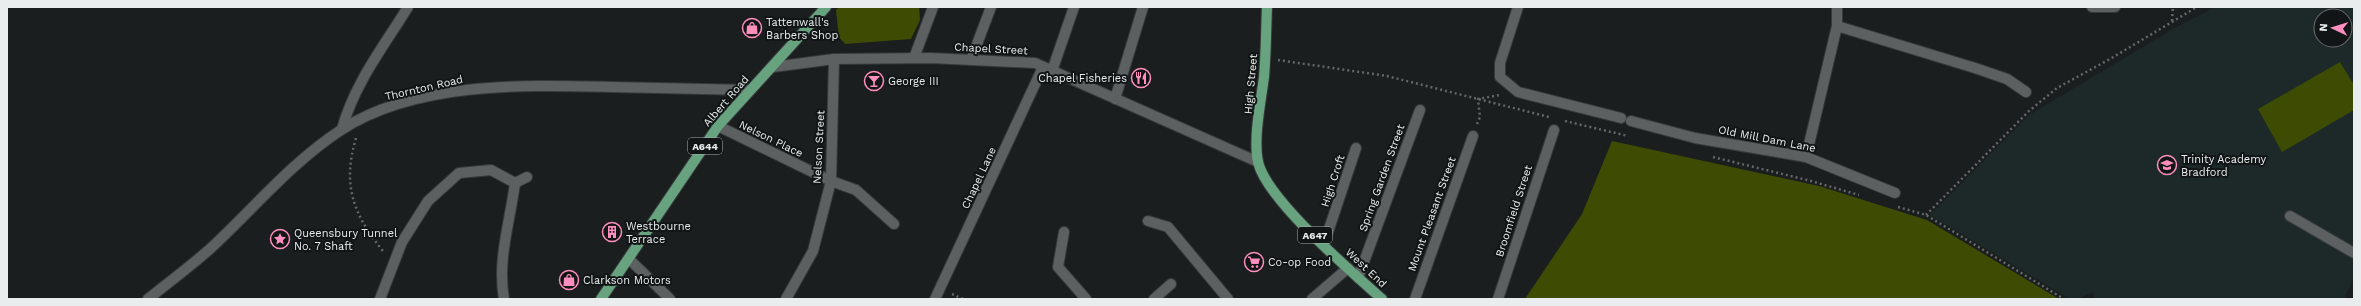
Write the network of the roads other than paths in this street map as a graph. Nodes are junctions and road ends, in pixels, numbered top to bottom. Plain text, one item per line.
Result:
1 (408, 7) edge
2 (826, 7) edge
3 (933, 7) edge
4 (991, 7) edge
5 (1074, 7) edge
6 (1143, 7) edge
7 (1267, 7) edge
8 (1518, 7) edge
9 (1837, 7) edge
10 (2092, 7) edge
11 (2115, 7) edge
12 (1837, 26) junction
13 (914, 58) junction
14 (834, 59) junction
15 (971, 60) junction
16 (773, 67) junction
17 (1048, 69) junction
18 (750, 90) junction
19 (2026, 92) dead end
20 (1116, 99) junction
21 (1420, 110) dead end
22 (1621, 118) dead end
23 (1631, 121) dead end
24 (718, 126) junction
25 (342, 129) junction
26 (1554, 130) dead end
27 (1473, 136) road end
28 (1356, 148) dead end
29 (1806, 157) junction
30 (1258, 162) junction
31 (527, 177) dead end
32 (831, 181) junction
33 (515, 183) junction
34 (1894, 193) dead end
35 (2290, 216) dead end
36 (1148, 221) dead end
37 (894, 224) dead end
38 (1064, 232) dead end
39 (1324, 244) junction
40 (2354, 253) edge
41 (629, 259) junction
42 (1348, 268) junction
43 (1358, 278) junction
44 (1171, 284) dead end
45 (1226, 298) edge
46 (148, 299) edge
47 (380, 299) edge
48 (504, 299) edge
49 (601, 299) edge
50 (670, 299) edge
51 (786, 299) edge
52 (935, 299) edge
53 (1086, 299) edge
54 (1154, 299) edge
55 (1312, 299) edge
56 (1382, 299) edge
57 (1415, 299) edge
58 (1498, 299) edge

1 - 25 street
2 - 16 main road, Albert Road / A644
3 - 13 street
4 - 15 street
5 - 17 street, Chapel Lane
6 - 20 street
7 - 30 main road, High Street / A647
8 - 22 street
9 - 12 street
10 - 11 street
12 - 19 street
12 - 29 street
13 - 14 street, Chapel Street
13 - 15 street, Chapel Street
14 - 16 street, Chapel Street
14 - 32 street, Nelson Street
15 - 17 street, Chapel Street
16 - 18 main road, Albert Road / A644
17 - 20 street, Chapel Street
17 - 52 street, Chapel Lane
18 - 24 main road, Albert Road / A644
18 - 25 street, Thornton Road
20 - 30 street, Chapel Street
21 - 43 street, Spring Garden Street
23 - 29 street, Old Mill Dam Lane
24 - 32 street, Nelson Place
24 - 41 main road, Albert Road / A644
25 - 46 street, Thornton Road
26 - 58 street, Broomfield Street
27 - 57 street, Mount Pleasant Street
28 - 39 street, High Croft
29 - 34 street, Old Mill Dam Lane
30 - 39 main road, West End / A647
31 - 33 street
32 - 37 street, Nelson Place
32 - 51 street, Nelson Street
33 - 47 street
33 - 48 street
35 - 40 street
36 - 45 street
38 - 53 street
39 - 42 main road, West End / A647
41 - 49 main road, Albert Road / A644
41 - 50 street
42 - 43 main road, West End / A647
42 - 55 street
43 - 56 main road, West End / A647
44 - 54 street

